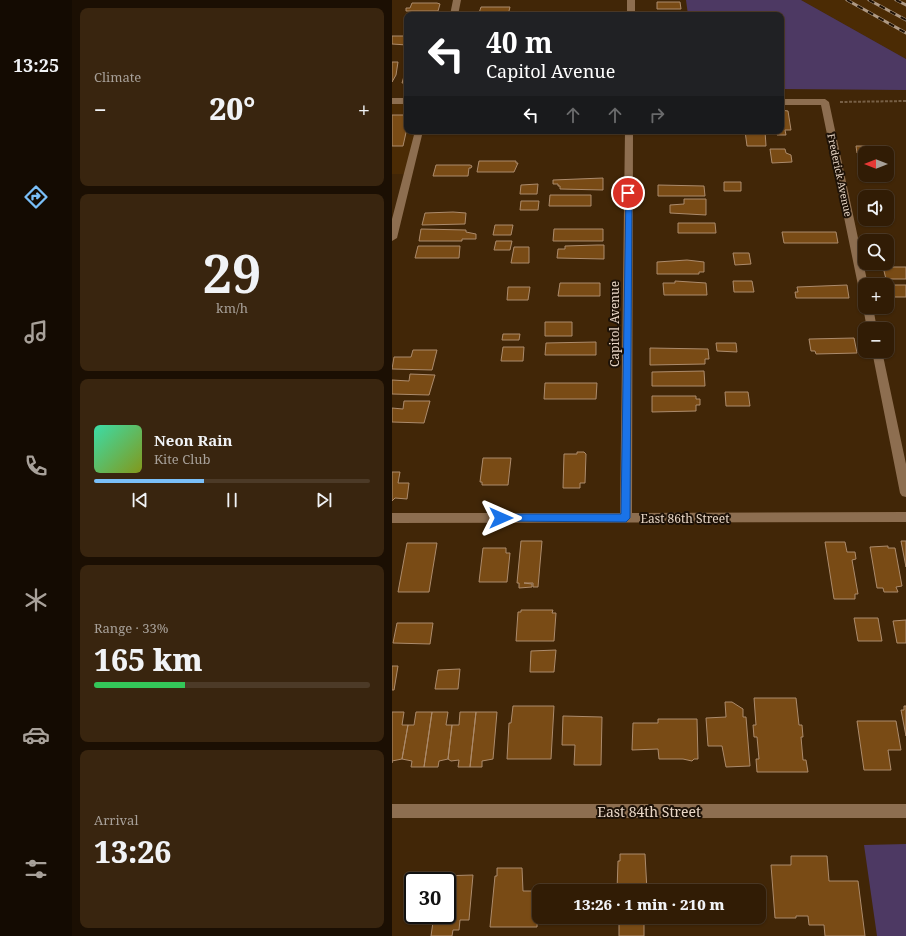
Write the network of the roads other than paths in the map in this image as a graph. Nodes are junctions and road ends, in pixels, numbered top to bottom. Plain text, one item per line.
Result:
1 (457, 0) edge
2 (631, 0) edge
3 (455, 12) edge
4 (631, 12) edge
5 (392, 101) edge
6 (404, 101) edge
7 (784, 102) edge
8 (418, 134) edge
9 (629, 134) edge
10 (392, 238) edge
11 (861, 278) edge
12 (878, 358) edge
13 (906, 493) edge
14 (906, 517) edge
15 (392, 518) edge
16 (626, 518) junction
17 (392, 811) edge
18 (906, 811) edge

1 - 3 street
2 - 4 street
5 - 6 street
7 - 11 street, Frederick Avenue
8 - 10 street
9 - 16 street, Capitol Avenue
12 - 13 street
14 - 16 street, East 86th Street
15 - 16 street, East 86th Street
17 - 18 street, East 84th Street

